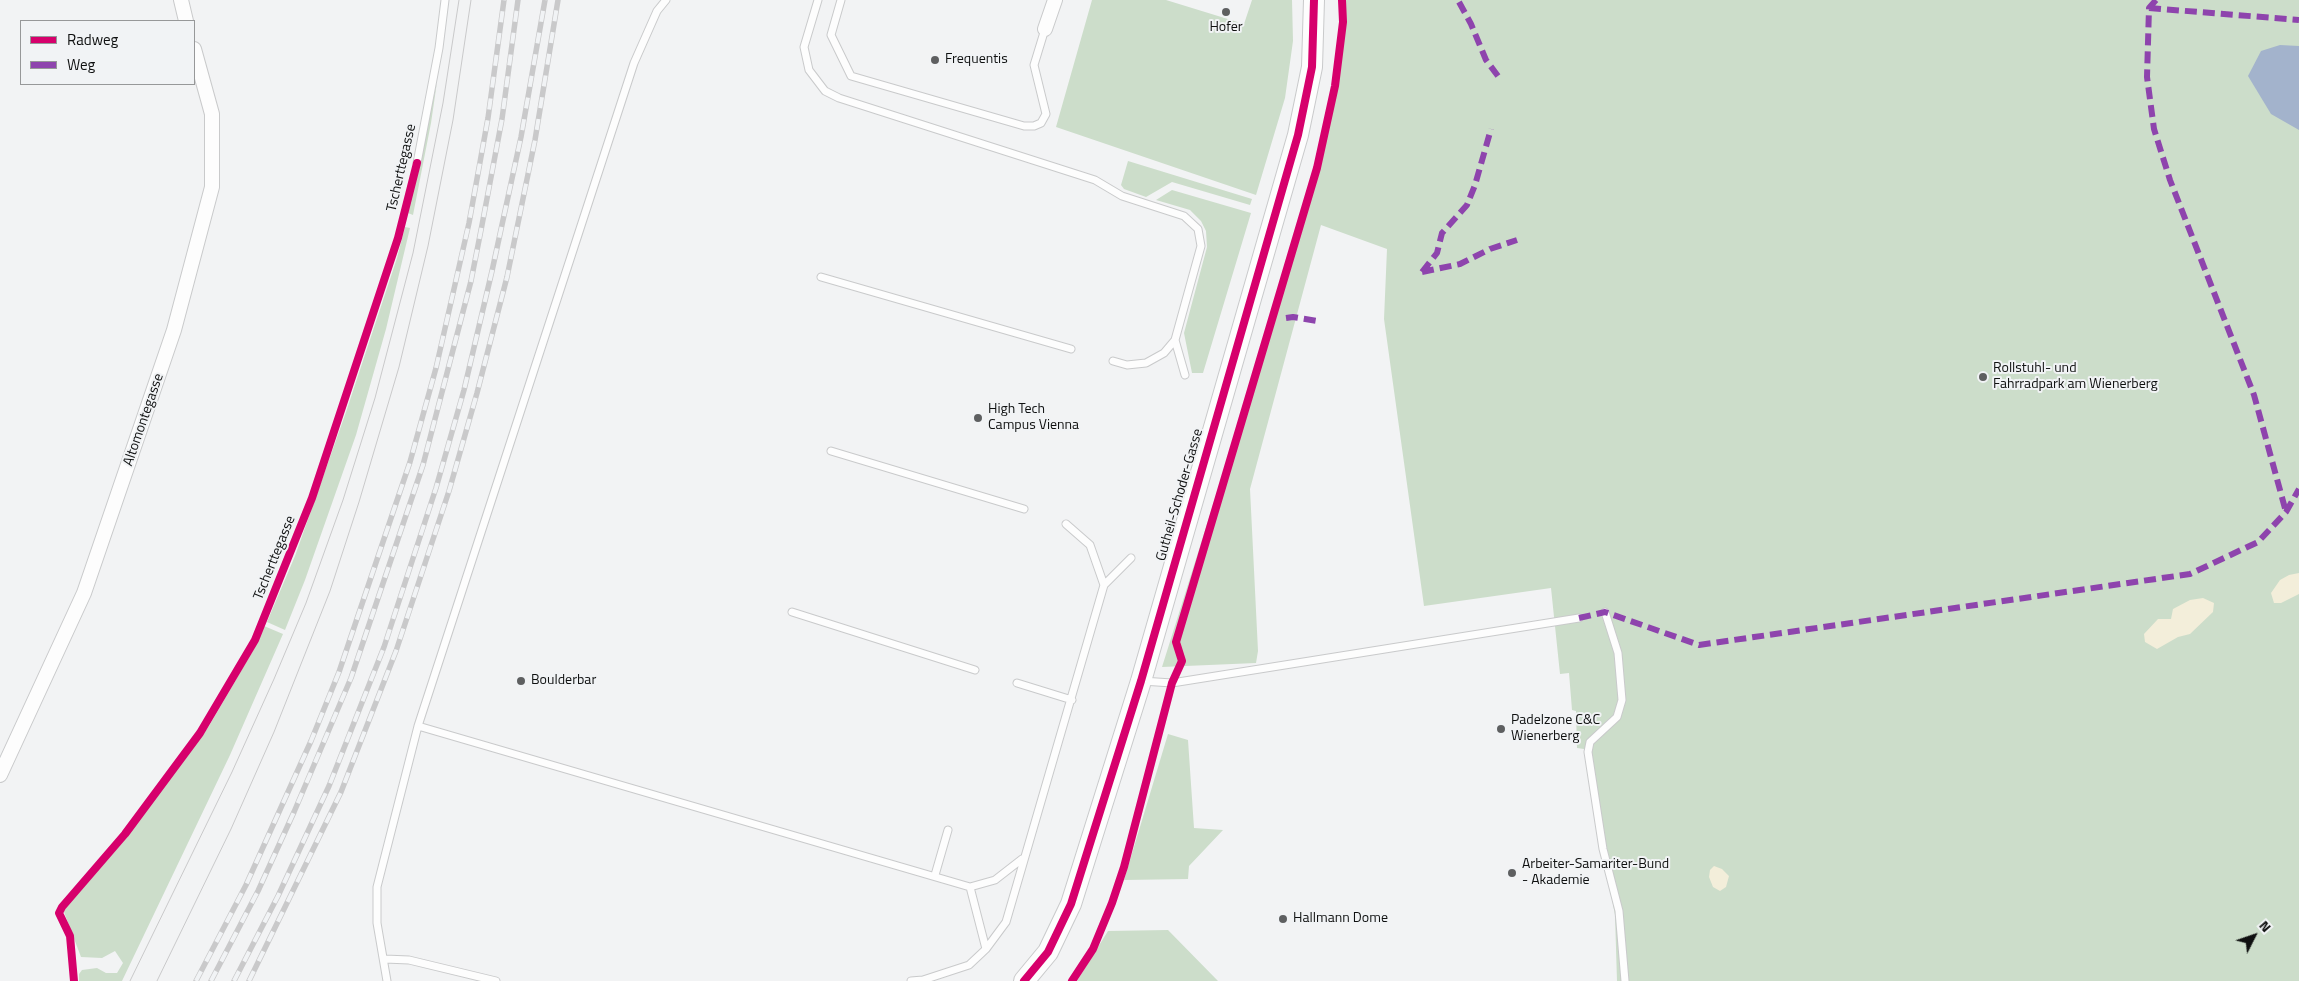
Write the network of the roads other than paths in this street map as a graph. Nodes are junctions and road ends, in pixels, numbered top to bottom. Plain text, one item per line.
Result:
1 (181, 0) edge
2 (446, 0) edge
3 (666, 0) edge
4 (818, 0) edge
5 (841, 0) edge
6 (1055, 0) edge
7 (1314, 0) edge
8 (186, 20) edge
9 (1045, 29) joint
10 (195, 52) edge
11 (417, 163) dead end
12 (821, 277) dead end
13 (1175, 340) junction
14 (1071, 349) dead end
15 (1112, 361) dead end
16 (1185, 375) dead end
17 (831, 451) dead end
18 (1024, 509) dead end
19 (1066, 524) dead end
20 (1131, 558) dead end
21 (1104, 585) junction
22 (792, 612) dead end
23 (1605, 612) dead end
24 (1579, 618) dead end
25 (975, 670) dead end
26 (1141, 681) junction
27 (1017, 683) dead end
28 (1072, 700) junction
29 (418, 726) junction
30 (0, 775) edge
31 (948, 830) dead end
32 (1022, 859) junction
33 (935, 875) junction
34 (970, 887) junction
35 (986, 950) junction
36 (384, 959) junction
37 (386, 981) edge
38 (496, 981) edge
39 (911, 981) edge
40 (1024, 981) edge
41 (1625, 981) edge

1 - 8 street
2 - 11 lane, Tscherttegasse
3 - 29 lane
4 - 13 lane
5 - 9 lane
6 - 9 street
7 - 26 street, Gutheil-Schoder-Gasse
10 - 30 street, Altomontegasse
12 - 14 lane
13 - 15 lane
13 - 16 lane
17 - 18 lane
19 - 21 lane
20 - 21 lane
21 - 28 lane
22 - 25 lane
23 - 41 lane
24 - 26 lane
26 - 40 street, Gutheil-Schoder-Gasse
27 - 28 lane
28 - 32 lane
29 - 33 lane
29 - 36 lane
31 - 33 lane
32 - 34 lane
32 - 35 lane
33 - 34 lane
34 - 35 lane
35 - 39 lane
36 - 37 lane
36 - 38 lane

